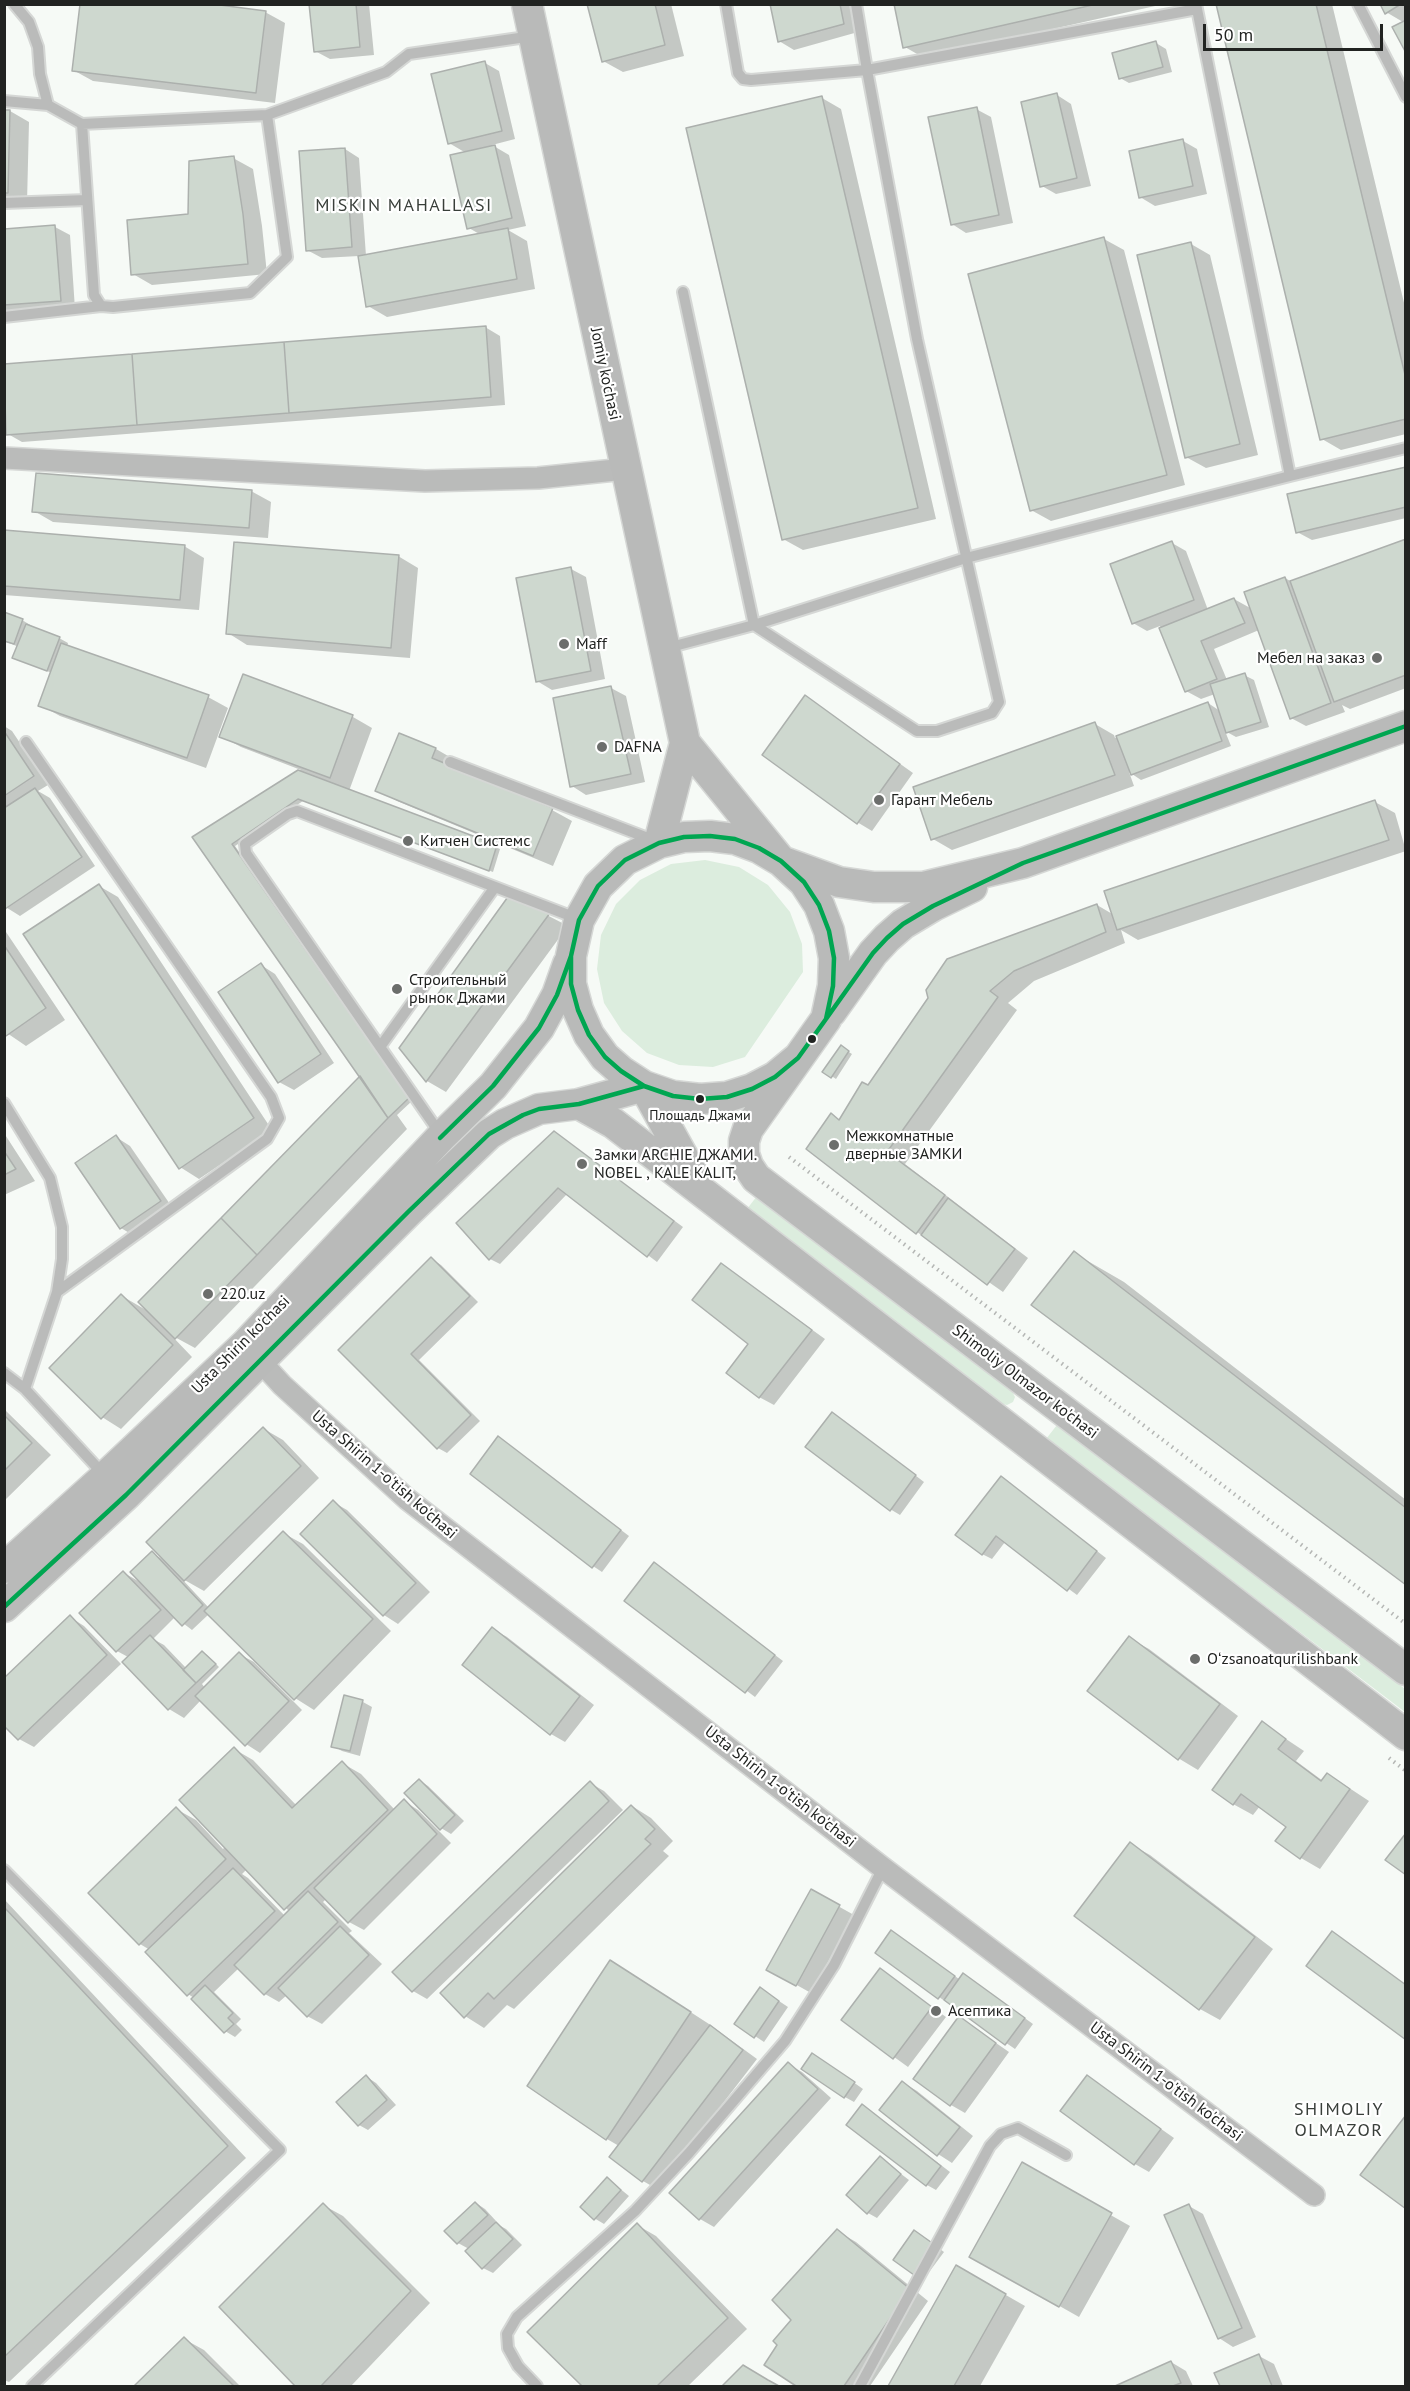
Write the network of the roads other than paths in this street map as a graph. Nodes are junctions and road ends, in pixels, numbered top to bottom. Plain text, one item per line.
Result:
1 (14, 4) edge
2 (527, 4) edge
3 (726, 4) edge
4 (856, 4) edge
5 (1358, 4) edge
6 (1197, 7) edge
7 (533, 36) junction
8 (867, 70) junction
9 (1406, 97) edge
10 (4, 102) edge
11 (48, 105) junction
12 (267, 115) junction
13 (82, 124) junction
14 (87, 200) junction
15 (4, 203) edge
16 (683, 292) dead end
17 (101, 306) junction
18 (4, 316) edge
19 (1406, 448) edge
20 (4, 459) edge
21 (625, 469) junction
22 (1290, 476) junction
23 (966, 558) junction
24 (754, 625) junction
25 (664, 649) junction
26 (1406, 726) edge
27 (26, 742) dead end
28 (685, 743) junction
29 (450, 762) dead end
30 (659, 843) junction
31 (781, 861) junction
32 (1023, 863) junction
33 (495, 887) junction
34 (579, 920) junction
35 (571, 957) junction
36 (826, 1019) junction
37 (380, 1047) junction
38 (798, 1058) junction
39 (644, 1086) junction
40 (4, 1103) edge
41 (579, 1104) junction
42 (452, 1148) junction
43 (704, 1195) junction
44 (57, 1292) junction
45 (253, 1353) junction
46 (4, 1373) edge
47 (26, 1389) junction
48 (1044, 1396) junction
49 (1016, 1435) junction
50 (116, 1486) junction
51 (4, 1568) edge
52 (4, 1607) edge
53 (1406, 1670) edge
54 (1406, 1736) edge
55 (883, 1868) junction
56 (4, 1870) edge
57 (1066, 2156) dead end
58 (1314, 2195) dead end
59 (32, 2386) edge
60 (537, 2386) edge
61 (861, 2386) edge

1 - 11 lane
2 - 7 main road, Jomiy ko'chasi
3 - 8 lane
4 - 8 lane
5 - 9 lane
6 - 8 lane
6 - 22 lane
7 - 12 lane
7 - 21 main road, Jomiy ko'chasi
8 - 23 lane
10 - 11 lane
11 - 13 lane
12 - 13 lane
12 - 17 lane
13 - 14 lane
14 - 15 lane
14 - 17 lane
16 - 24 lane
17 - 18 lane
19 - 22 lane
20 - 21 street
21 - 25 main road, Jomiy ko'chasi
22 - 23 lane
23 - 24 lane
23 - 24 lane
24 - 25 lane
25 - 28 main road, Jomiy ko'chasi
26 - 32 main road
27 - 44 lane
28 - 30 main road
28 - 31 main road
29 - 30 lane
30 - 31 main road
30 - 34 main road
31 - 32 main road
31 - 36 main road
32 - 36 main road
33 - 34 lane
33 - 37 lane
33 - 37 lane
34 - 35 main road
35 - 39 main road
35 - 42 main road, Usta Shirin ko'chasi
36 - 38 main road
37 - 42 lane
38 - 39 main road
38 - 48 main road, Shimoliy Olmazor ko'chasi
39 - 41 main road, Usta Shirin ko'chasi
39 - 43 main road
40 - 44 lane
41 - 42 main road, Usta Shirin ko'chasi
41 - 43 main road
42 - 45 main road, Usta Shirin ko'chasi
43 - 49 main road
44 - 47 lane
45 - 50 main road, Usta Shirin ko'chasi
45 - 55 street, Usta Shirin 1-o'tish ko'chasi
46 - 47 lane
47 - 50 lane
48 - 49 main road
48 - 53 main road, Shimoliy Olmazor ko'chasi
49 - 54 main road
50 - 51 main road, Usta Shirin ko'chasi
50 - 52 main road, Usta Shirin ko'chasi
55 - 58 street, Usta Shirin 1-o'tish ko'chasi
55 - 60 lane
56 - 59 lane
57 - 61 lane

